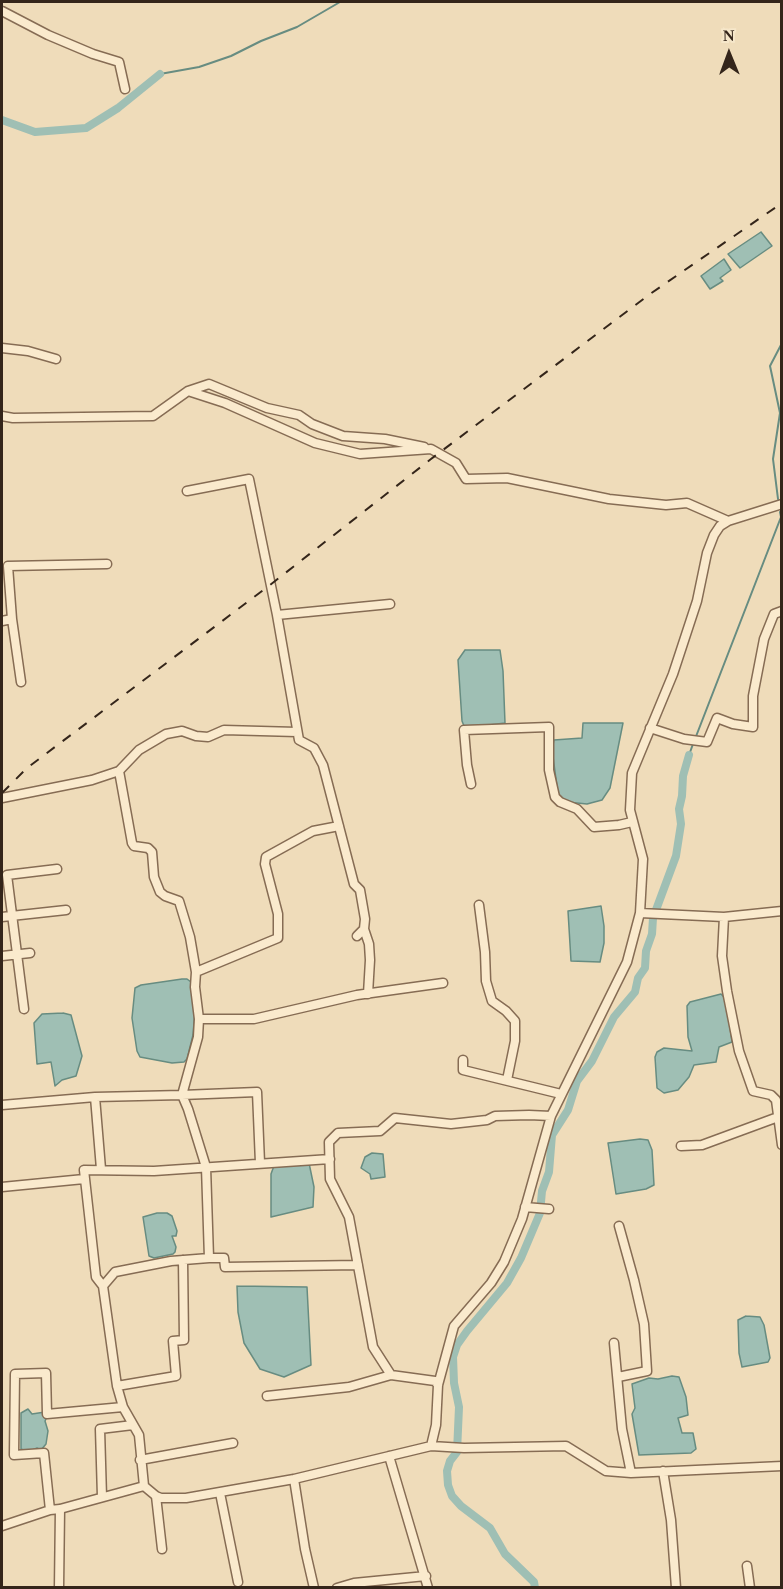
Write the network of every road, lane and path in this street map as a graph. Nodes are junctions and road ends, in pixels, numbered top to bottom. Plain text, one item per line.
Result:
1 (2, 11) edge
2 (125, 89) dead end
3 (2, 348) edge
4 (56, 359) dead end
5 (188, 391) junction
6 (2, 416) edge
7 (431, 449) junction
8 (187, 490) dead end
9 (782, 504) edge
10 (728, 521) junction
11 (107, 564) dead end
12 (390, 604) dead end
13 (782, 611) edge
14 (277, 615) junction
15 (12, 619) junction
16 (2, 621) edge
17 (21, 682) dead end
18 (650, 728) junction
19 (297, 732) junction
20 (118, 771) junction
21 (471, 784) dead end
22 (2, 798) edge
23 (632, 822) junction
24 (339, 826) junction
25 (57, 869) dead end
26 (4, 875) edge
27 (478, 904) dead end
28 (66, 910) dead end
29 (782, 911) edge
30 (640, 913) junction
31 (12, 915) junction
32 (2, 916) edge
33 (724, 917) junction
34 (30, 953) dead end
35 (19, 954) junction
36 (2, 956) edge
37 (196, 972) junction
38 (443, 983) dead end
39 (368, 994) junction
40 (24, 1009) dead end
41 (200, 1018) junction
42 (463, 1060) dead end
43 (507, 1080) junction
44 (561, 1094) junction
45 (182, 1095) junction
46 (95, 1097) junction
47 (2, 1105) edge
48 (551, 1116) junction
49 (778, 1117) junction
50 (782, 1145) edge
51 (681, 1146) dead end
52 (330, 1159) junction
53 (260, 1163) junction
54 (206, 1167) junction
55 (100, 1169) junction
56 (84, 1179) junction
57 (2, 1187) edge
58 (525, 1207) junction
59 (549, 1209) dead end
60 (619, 1226) dead end
61 (209, 1258) junction
62 (183, 1260) junction
63 (358, 1265) junction
64 (103, 1286) junction
65 (614, 1343) dead end
66 (391, 1375) junction
67 (618, 1377) junction
68 (438, 1385) junction
69 (117, 1386) junction
70 (267, 1396) dead end
71 (123, 1407) junction
72 (133, 1425) junction
73 (233, 1443) dead end
74 (431, 1446) junction
75 (389, 1456) junction
76 (140, 1460) junction
77 (782, 1466) edge
78 (663, 1471) junction
79 (631, 1473) junction
80 (294, 1479) junction
81 (144, 1486) junction
82 (220, 1492) junction
83 (156, 1496) junction
84 (102, 1497) junction
85 (60, 1509) junction
86 (50, 1510) junction
87 (2, 1526) edge
88 (162, 1549) dead end
89 (747, 1566) dead end
90 (426, 1576) junction
91 (238, 1582) dead end
92 (59, 1587) edge
93 (314, 1587) edge
94 (337, 1587) edge
95 (428, 1587) edge
96 (676, 1587) edge
97 (750, 1587) edge

1 - 2 street
3 - 4 street
5 - 6 street
5 - 7 street
5 - 7 street
7 - 10 street
8 - 14 street
9 - 10 street
10 - 18 street
11 - 15 street
12 - 14 street
13 - 18 street
14 - 19 street
15 - 16 street
15 - 17 street
18 - 23 street
19 - 20 street
19 - 24 street
20 - 22 street
20 - 37 street
21 - 23 street
23 - 30 street
24 - 37 street
24 - 39 street
25 - 26 street
26 - 31 street
27 - 43 street
28 - 31 street
29 - 33 street
30 - 33 street
30 - 44 street
31 - 32 street
31 - 35 street
33 - 49 street
34 - 35 street
35 - 36 street
35 - 40 street
37 - 41 street
38 - 39 street
39 - 41 street
41 - 45 street
42 - 43 street
43 - 44 street
44 - 48 street
45 - 46 street
45 - 53 street
45 - 54 street
46 - 47 street
46 - 55 street
48 - 52 street
48 - 58 street
49 - 50 street
49 - 51 street
52 - 53 street
52 - 63 street
53 - 54 street
54 - 55 street
54 - 61 street
55 - 56 street
56 - 57 street
56 - 64 street
58 - 59 street
58 - 68 street
60 - 67 street
61 - 62 street
61 - 63 street
62 - 64 street
62 - 69 street
63 - 66 street
64 - 69 street
65 - 67 street
66 - 68 street
66 - 70 street
67 - 79 street
68 - 74 street
69 - 71 street
71 - 72 street
71 - 86 street
72 - 76 street
72 - 84 street
73 - 76 street
74 - 75 street
74 - 79 street
75 - 80 street
75 - 90 street
76 - 81 street
77 - 78 street
78 - 79 street
78 - 96 street
80 - 82 street
80 - 93 street
81 - 83 street
81 - 84 street
82 - 83 street
82 - 91 street
83 - 88 street
84 - 85 street
85 - 86 street
85 - 92 street
86 - 87 street
89 - 97 street
90 - 94 street
90 - 95 street

